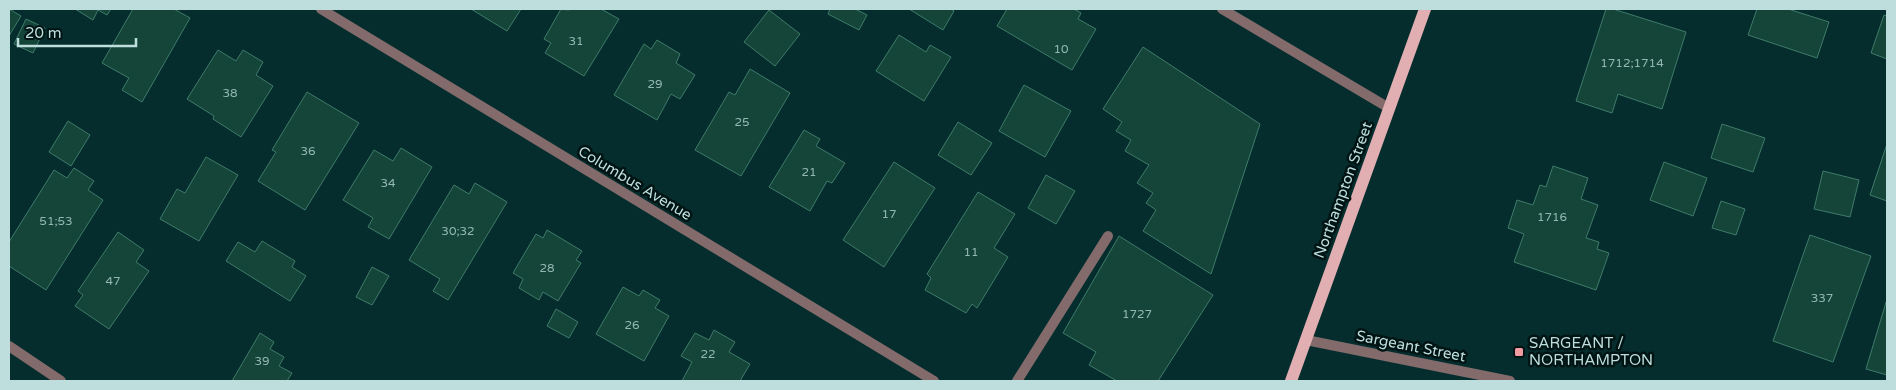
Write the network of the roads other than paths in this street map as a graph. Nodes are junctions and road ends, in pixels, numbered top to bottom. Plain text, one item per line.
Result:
1 (321, 9) edge
2 (1222, 9) edge
3 (1425, 9) edge
4 (1389, 108) junction
5 (1108, 236) dead end
6 (1306, 340) junction
7 (9, 346) edge
8 (61, 381) edge
9 (934, 381) edge
10 (1017, 381) edge
11 (1291, 381) edge
12 (1510, 381) edge

1 - 9 street, Columbus Avenue
2 - 4 street
3 - 4 main road, Northampton Street
4 - 6 main road, Northampton Street
5 - 10 street
6 - 11 main road, Northampton Street
6 - 12 street, Sargeant Street
7 - 8 street

